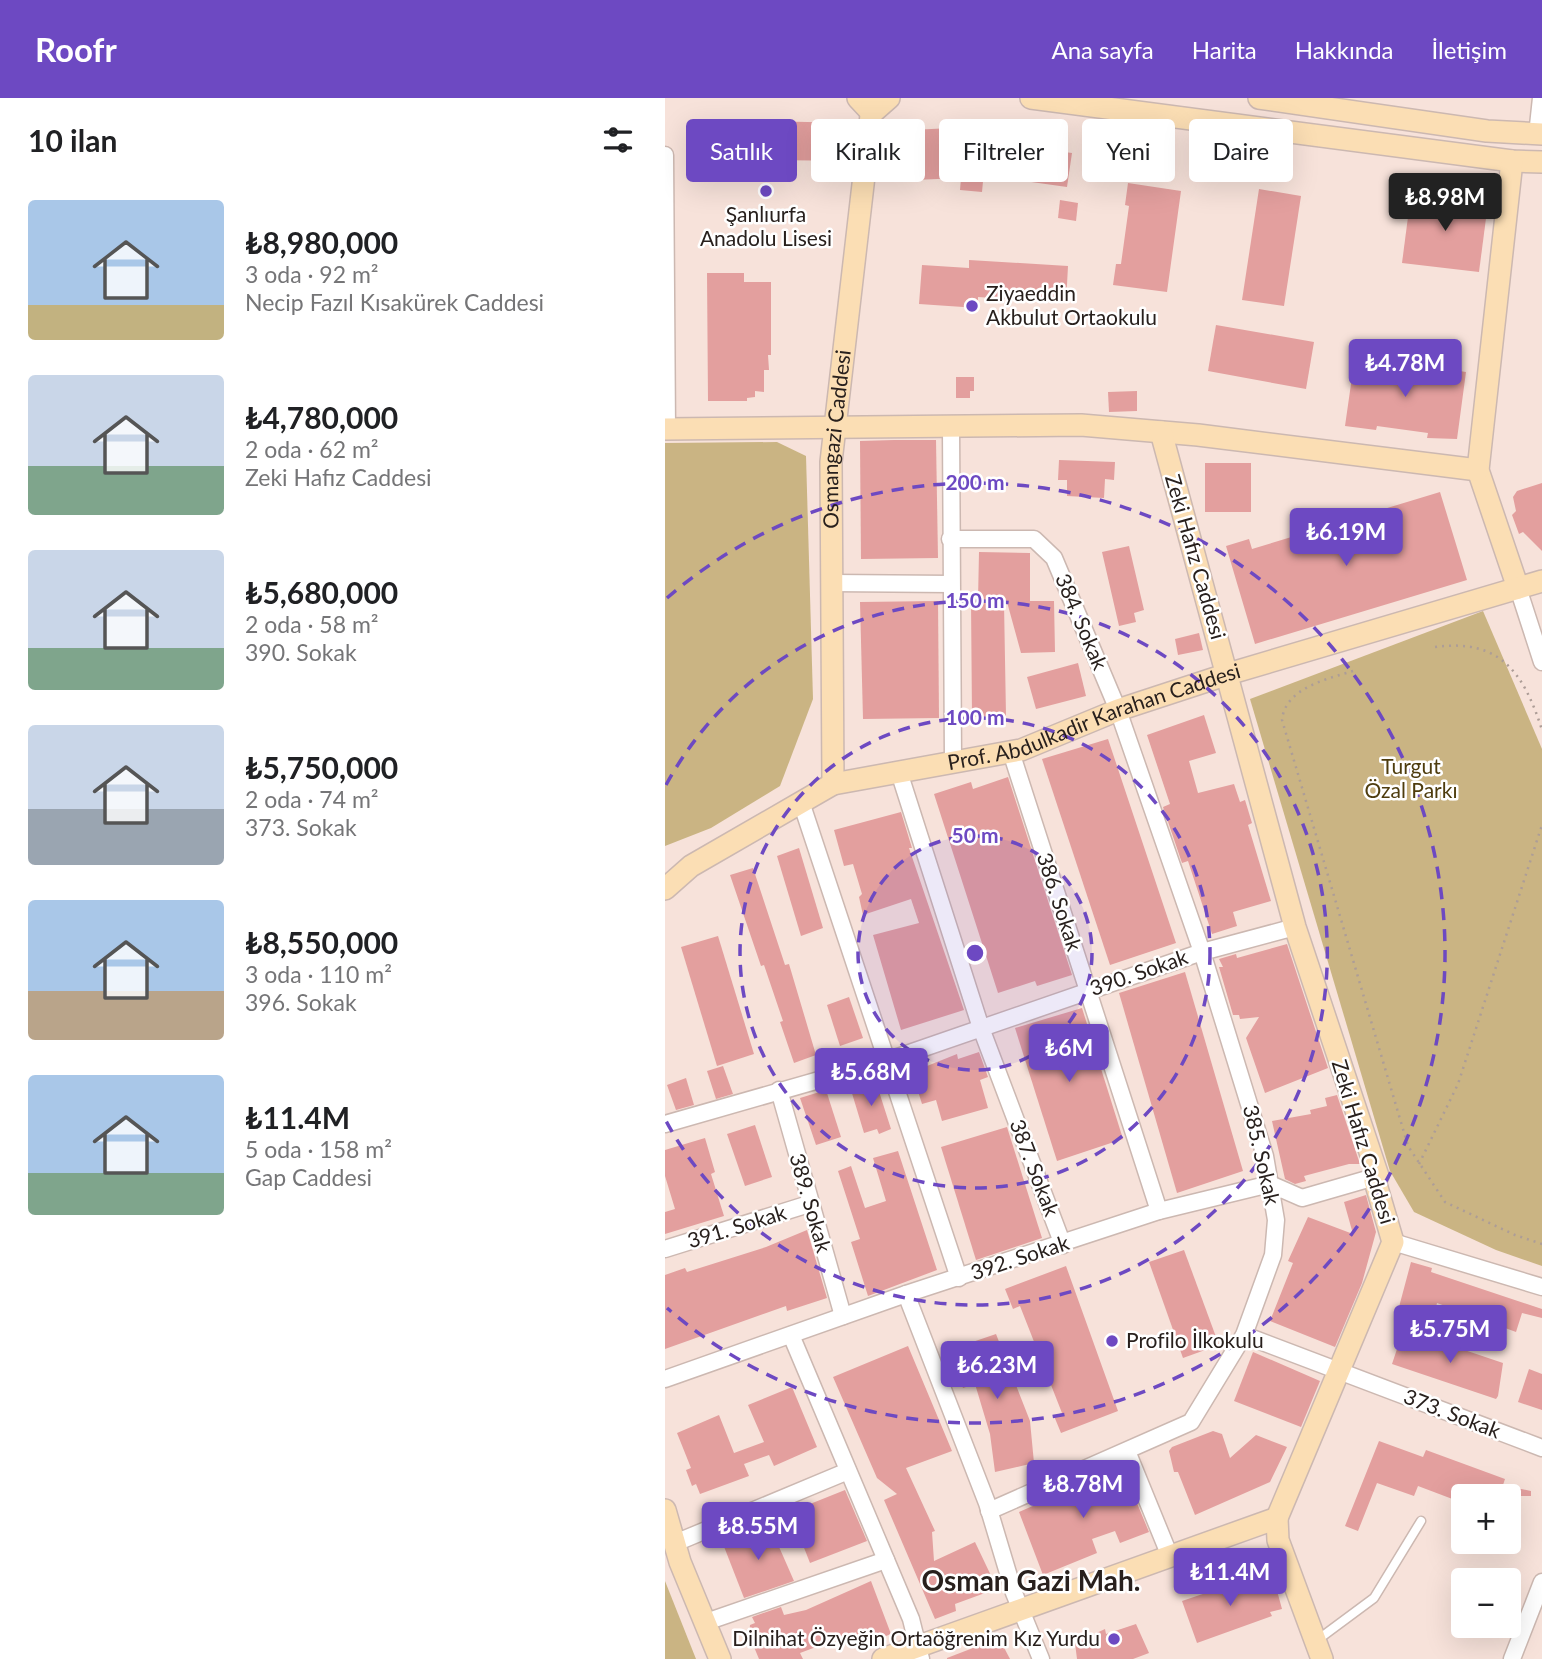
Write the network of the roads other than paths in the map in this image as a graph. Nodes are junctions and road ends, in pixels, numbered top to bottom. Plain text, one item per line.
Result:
1 (889, 98) edge
2 (1031, 98) edge
3 (1259, 98) edge
4 (1541, 98) edge
5 (868, 103) edge
6 (1540, 134) edge
7 (665, 155) edge
8 (1512, 161) junction
9 (1542, 162) edge
10 (951, 427) junction
11 (666, 429) edge
12 (835, 429) junction
13 (1161, 432) junction
14 (1478, 470) junction
15 (950, 538) junction
16 (1542, 581) edge
17 (832, 583) junction
18 (951, 584) junction
19 (1518, 588) junction
20 (1542, 662) edge
21 (1228, 674) junction
22 (1118, 710) junction
23 (1011, 752) junction
24 (953, 762) junction
25 (899, 772) junction
26 (833, 784) junction
27 (802, 805) junction
28 (665, 889) edge
29 (1295, 928) junction
30 (1202, 952) junction
31 (1087, 990) junction
32 (981, 1028) junction
33 (889, 1060) junction
34 (779, 1090) junction
35 (665, 1124) edge
36 (1378, 1176) junction
37 (1270, 1184) junction
38 (809, 1204) junction
39 (1159, 1211) junction
40 (1393, 1242) junction
41 (1063, 1245) junction
42 (665, 1249) edge
43 (959, 1278) junction
44 (1542, 1287) edge
45 (906, 1294) junction
46 (843, 1316) junction
47 (791, 1335) junction
48 (1244, 1335) junction
49 (1336, 1370) junction
50 (665, 1379) edge
51 (1542, 1448) edge
52 (1127, 1451) junction
53 (848, 1471) junction
54 (665, 1510) edge
55 (989, 1511) junction
56 (1277, 1518) junction
57 (1421, 1521) dead end
58 (675, 1543) junction
59 (1169, 1554) junction
60 (886, 1560) junction
61 (1541, 1587) edge
62 (1020, 1608) junction
63 (706, 1622) junction
64 (1319, 1650) edge
65 (920, 1654) edge
66 (720, 1659) edge
67 (883, 1659) edge
68 (1041, 1659) edge
69 (1512, 1659) edge

1 - 5 street
2 - 8 street
3 - 6 street
4 - 6 street
5 - 12 street, Osmangazi Caddesi
7 - 11 street
8 - 9 street
8 - 14 street
10 - 12 street
10 - 13 street
10 - 15 street
11 - 12 street
12 - 17 street, Osmangazi Caddesi
13 - 14 street
13 - 21 street, Zeki Hafız Caddesi
14 - 19 street
15 - 18 street
15 - 22 street, 384. Sokak
16 - 19 street, Prof. Abdulkadir Karahan Caddesi
17 - 18 street
17 - 26 street, Osmangazi Caddesi
18 - 24 street
19 - 20 street
19 - 21 street, Prof. Abdulkadir Karahan Caddesi
21 - 22 street, Prof. Abdulkadir Karahan Caddesi
21 - 29 street, Zeki Hafız Caddesi
22 - 23 street, Prof. Abdulkadir Karahan Caddesi
22 - 30 street, 385. Sokak
23 - 24 street, Prof. Abdulkadir Karahan Caddesi
23 - 31 street, 386. Sokak
24 - 25 street, Prof. Abdulkadir Karahan Caddesi
25 - 26 street, Prof. Abdulkadir Karahan Caddesi
25 - 32 street, 387. Sokak
26 - 27 street, Prof. Abdulkadir Karahan Caddesi
27 - 28 street, Prof. Abdulkadir Karahan Caddesi
27 - 33 street
29 - 30 street, 390. Sokak
29 - 36 street, Zeki Hafız Caddesi
30 - 31 street, 390. Sokak
30 - 37 street, 385. Sokak
31 - 32 street, 390. Sokak
31 - 39 street, 386. Sokak
32 - 33 street, 390. Sokak
32 - 41 street, 387. Sokak
33 - 34 street, 390. Sokak
33 - 43 street
34 - 35 street, 390. Sokak
34 - 38 street, 389. Sokak
36 - 37 street
36 - 40 street, Zeki Hafız Caddesi
37 - 39 street, 392. Sokak
37 - 48 street, 385. Sokak
38 - 42 street, 391. Sokak
38 - 46 street, 389. Sokak
39 - 41 street, 392. Sokak
40 - 44 street
40 - 49 street, Zeki Hafız Caddesi
41 - 43 street, 392. Sokak
43 - 45 street, 392. Sokak
45 - 46 street, 392. Sokak
45 - 55 street
46 - 47 street, 392. Sokak
47 - 50 street, 392. Sokak
47 - 53 street
48 - 49 street, 373. Sokak
48 - 52 street, 385. Sokak
49 - 51 street, 373. Sokak
49 - 56 street, Zeki Hafız Caddesi
52 - 55 street, 385. Sokak
52 - 59 street
53 - 58 street
53 - 60 street
54 - 58 street
55 - 62 street
56 - 59 street
56 - 64 street
57 - 64 lane
58 - 63 street
59 - 62 street
60 - 63 street
60 - 65 street
61 - 69 street
62 - 65 street
62 - 68 street
63 - 66 street
65 - 67 street

